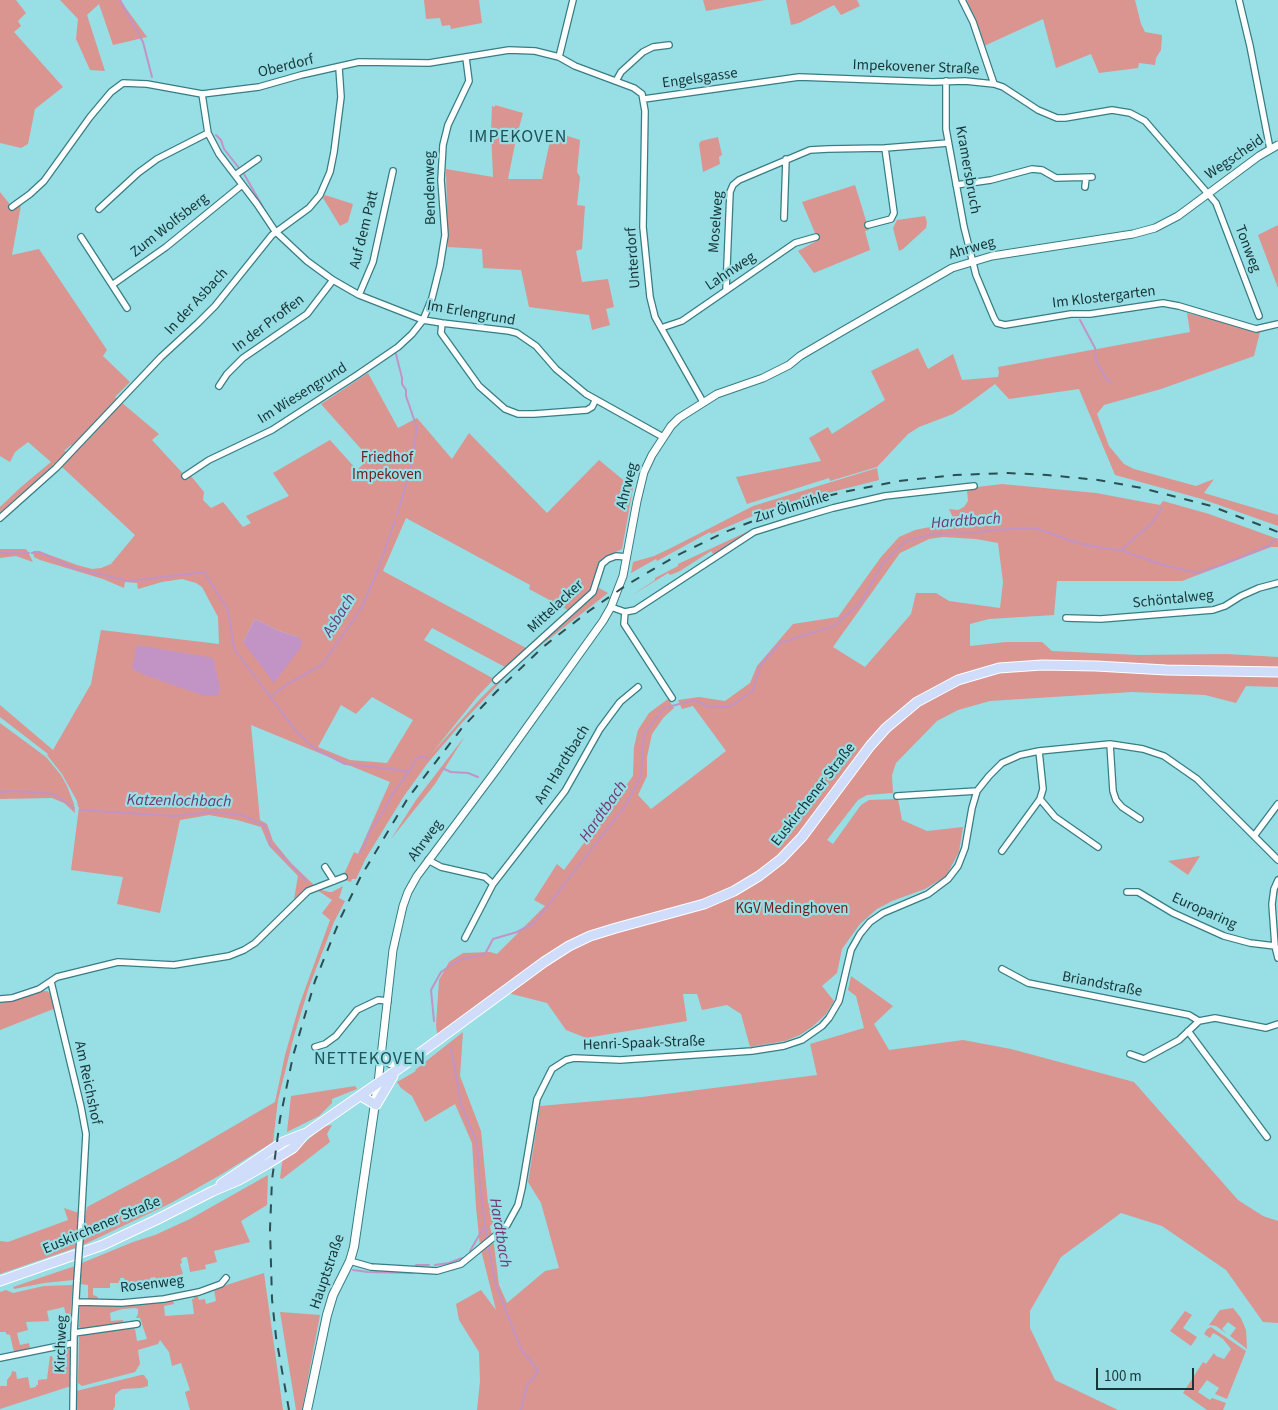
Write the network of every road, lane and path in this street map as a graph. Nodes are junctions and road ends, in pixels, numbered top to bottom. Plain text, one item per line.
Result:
1 (573, 0) edge
2 (962, 0) edge
3 (1238, 0) edge
4 (668, 45) dead end
5 (558, 57) junction
6 (466, 58) junction
7 (339, 68) junction
8 (616, 81) junction
9 (946, 81) junction
10 (759, 83) joint
11 (994, 84) junction
12 (202, 94) junction
13 (644, 99) junction
14 (208, 133) junction
15 (948, 143) junction
16 (1278, 145) edge
17 (885, 148) junction
18 (1270, 149) junction
19 (258, 159) dead end
20 (786, 159) junction
21 (393, 171) dead end
22 (235, 175) junction
23 (242, 185) junction
24 (956, 185) junction
25 (1085, 187) dead end
26 (1208, 193) junction
27 (12, 207) dead end
28 (99, 209) dead end
29 (784, 218) dead end
30 (868, 225) dead end
31 (275, 231) junction
32 (816, 237) dead end
33 (81, 238) dead end
34 (973, 261) junction
35 (334, 280) junction
36 (112, 285) junction
37 (726, 290) junction
38 (359, 295) junction
39 (127, 308) dead end
40 (1259, 316) dead end
41 (423, 320) junction
42 (442, 323) junction
43 (1278, 324) edge
44 (661, 328) junction
45 (219, 386) dead end
46 (595, 401) junction
47 (703, 402) junction
48 (663, 437) junction
49 (185, 476) dead end
50 (974, 486) dead end
51 (0, 518) edge
52 (627, 557) junction
53 (1278, 583) edge
54 (612, 607) junction
55 (625, 612) junction
56 (1066, 618) dead end
57 (1278, 672) edge
58 (496, 680) dead end
59 (638, 686) dead end
60 (672, 698) dead end
61 (1110, 744) junction
62 (1039, 750) junction
63 (977, 791) junction
64 (897, 796) dead end
65 (1040, 799) junction
66 (1278, 804) edge
67 (1140, 819) dead end
68 (1254, 836) junction
69 (1098, 847) dead end
70 (1002, 850) dead end
71 (428, 860) junction
72 (1278, 860) edge
73 (326, 867) dead end
74 (344, 878) dead end
75 (1278, 880) edge
76 (334, 881) junction
77 (493, 884) junction
78 (1127, 892) dead end
79 (465, 938) dead end
80 (1275, 946) junction
81 (1278, 958) edge
82 (1002, 969) dead end
83 (51, 982) junction
84 (0, 999) edge
85 (388, 1001) junction
86 (1199, 1021) junction
87 (1278, 1024) edge
88 (1188, 1031) junction
89 (315, 1047) dead end
90 (1130, 1054) dead end
91 (382, 1057) junction
92 (399, 1069) junction
93 (378, 1083) junction
94 (361, 1096) junction
95 (376, 1105) junction
96 (1267, 1137) dead end
97 (350, 1261) junction
98 (226, 1278) dead end
99 (77, 1280) joint
100 (0, 1281) edge
101 (76, 1302) junction
102 (137, 1324) dead end
103 (74, 1333) junction
104 (74, 1343) junction
105 (0, 1358) edge
106 (73, 1410) edge
107 (307, 1410) edge

1 - 5 street
2 - 11 street
3 - 18 street
4 - 8 street
5 - 6 street, Oberdorf
5 - 8 street, Oberdorf
6 - 7 street, Oberdorf
6 - 41 street, Bendenweg
7 - 12 street, Oberdorf
7 - 31 street, In der Asbach
8 - 13 street, Oberdorf
9 - 10 street, Impekovener Straße
9 - 11 street, Impekovener Straße
9 - 15 street, Kramersbruch
10 - 13 street, Engelsgasse
11 - 26 street, Impekovener Straße
12 - 14 street, Im Erlengrund
12 - 27 street, Oberdorf
13 - 44 street, Unterdorf
14 - 22 street, Im Erlengrund
14 - 28 street
15 - 17 street, Moselweg
15 - 24 street, Kramersbruch
16 - 18 street, Wegscheid
17 - 20 street, Moselweg
17 - 30 street
18 - 26 street, Wegscheid
19 - 22 street
20 - 29 street
20 - 37 street, Moselweg
21 - 38 street, Auf dem Patt
22 - 23 street, Im Erlengrund
23 - 31 street, Im Erlengrund
23 - 36 street, Zum Wolfsberg
24 - 25 street
24 - 34 street, Kramersbruch
26 - 34 street, Ahrweg
26 - 40 street, Tonweg
31 - 35 street, Im Erlengrund
31 - 51 street, In der Asbach
32 - 37 street, Lahnweg
33 - 36 street
34 - 43 street, Im Klostergarten
34 - 47 street, Ahrweg
35 - 38 street, Im Erlengrund
35 - 45 street, In der Proffen
36 - 39 street
37 - 44 street, Lahnweg
38 - 41 street, Im Erlengrund
41 - 42 street, Im Erlengrund
41 - 49 street, Im Wiesengrund
42 - 46 street, Im Erlengrund
42 - 46 street
44 - 47 street, Unterdorf
46 - 48 street, Im Erlengrund
47 - 48 street, Ahrweg
48 - 52 street, Ahrweg
50 - 55 street, Zur Ölmühle
52 - 54 street, Ahrweg
52 - 58 street, Mittelacker
53 - 56 street, Schöntalweg
54 - 55 street
54 - 71 street, Ahrweg
55 - 60 street
57 - 92 main road, Euskirchener Straße
59 - 77 street, Am Hardtbach
61 - 62 street, Henri-Spaak-Straße
61 - 67 street
61 - 68 street, Henri-Spaak-Straße
62 - 63 street, Henri-Spaak-Straße
62 - 65 street
63 - 64 street
63 - 97 street, Henri-Spaak-Straße
65 - 69 street
65 - 70 street
66 - 68 street
68 - 72 street, Henri-Spaak-Straße
71 - 77 street
71 - 85 street, Ahrweg
73 - 76 street
74 - 76 street
75 - 80 street
76 - 83 street
77 - 79 street, Am Hardtbach
78 - 80 street, Europaring
80 - 81 street
82 - 86 street, Briandstraße
83 - 84 street
83 - 99 street, Am Reichshof, bridge
85 - 89 street
85 - 91 street, Ahrweg
86 - 87 street, Briandstraße
86 - 88 street
88 - 90 street
88 - 96 street
91 - 92 street
91 - 93 street, Ahrweg
92 - 93 main road, Euskirchener Straße
92 - 95 main road
93 - 94 main road, Euskirchener Straße
93 - 95 main road, Hauptstraße
94 - 95 main road
94 - 100 main road, Euskirchener Straße
95 - 97 main road, Hauptstraße
97 - 107 main road, Hauptstraße
98 - 101 street, Rosenweg
99 - 101 street, Kirchweg
101 - 103 street, Kirchweg
102 - 103 street
103 - 104 street, Kirchweg
104 - 105 street
104 - 106 street, Kirchweg

